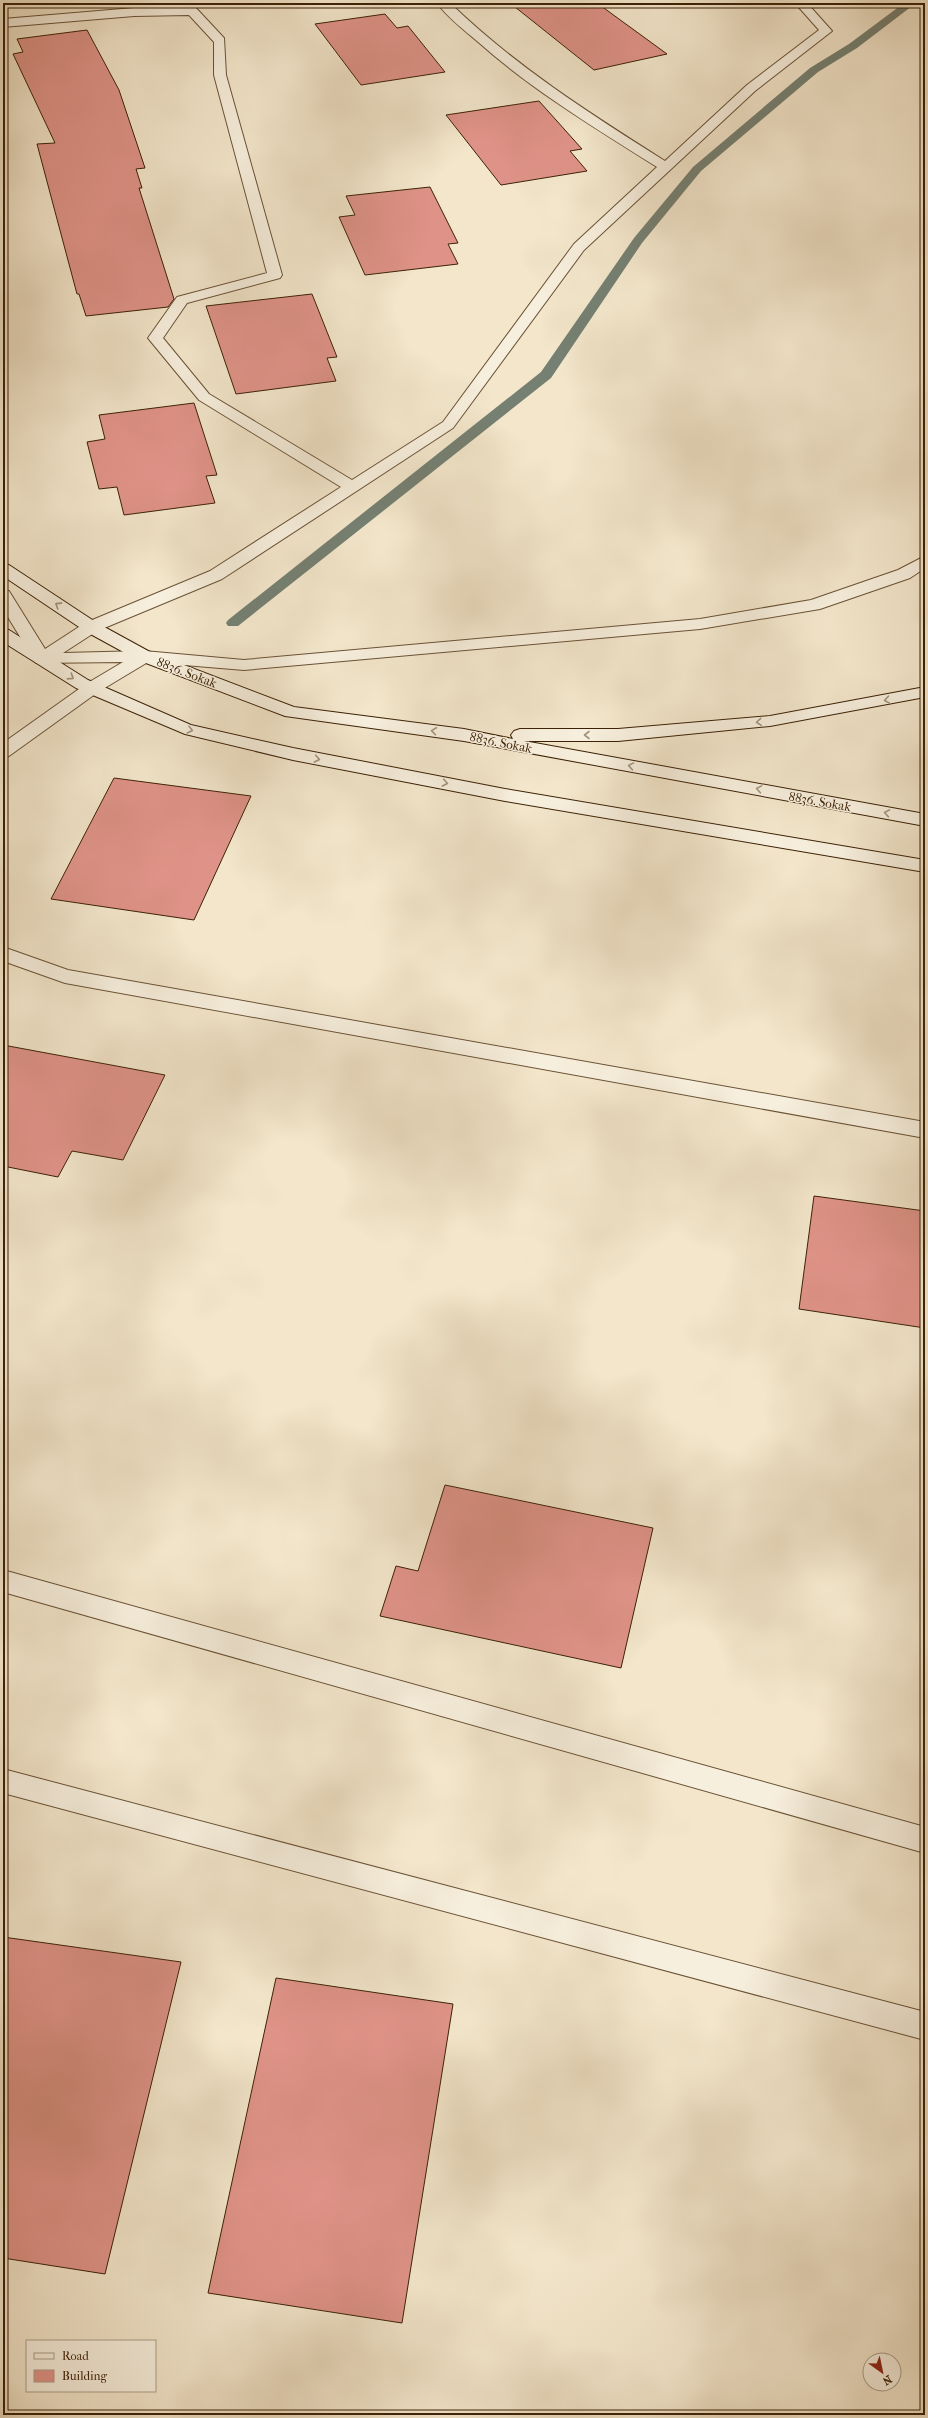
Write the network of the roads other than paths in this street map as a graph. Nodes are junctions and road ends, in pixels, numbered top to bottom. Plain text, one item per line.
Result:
1 (443, 3) edge
2 (802, 3) edge
3 (3, 23) edge
4 (666, 167) junction
5 (354, 486) junction
6 (925, 561) edge
7 (3, 570) edge
8 (3, 595) edge
9 (91, 627) junction
10 (3, 634) edge
11 (144, 656) junction
12 (42, 659) junction
13 (92, 688) junction
14 (925, 692) edge
15 (464, 735) junction
16 (3, 752) edge
17 (925, 820) edge
18 (925, 866) edge
19 (3, 954) edge
20 (925, 1130) edge
21 (3, 1581) edge
22 (3, 1781) edge
23 (925, 1840) edge
24 (925, 2026) edge

1 - 4 street
2 - 4 street
3 - 5 street
4 - 5 street
5 - 9 street
6 - 11 street
9 -> 7 street, 8836. Sokak
8 - 12 street
9 - 11 street, 8836. Sokak
9 - 12 street
10 - 12 street
11 - 12 street
11 - 13 street
15 -> 11 street, 8836. Sokak
12 -> 13 street
13 - 16 street
13 -> 18 street
14 -> 15 street
17 -> 15 street, 8836. Sokak
19 - 20 street
21 - 23 street
22 - 24 street

